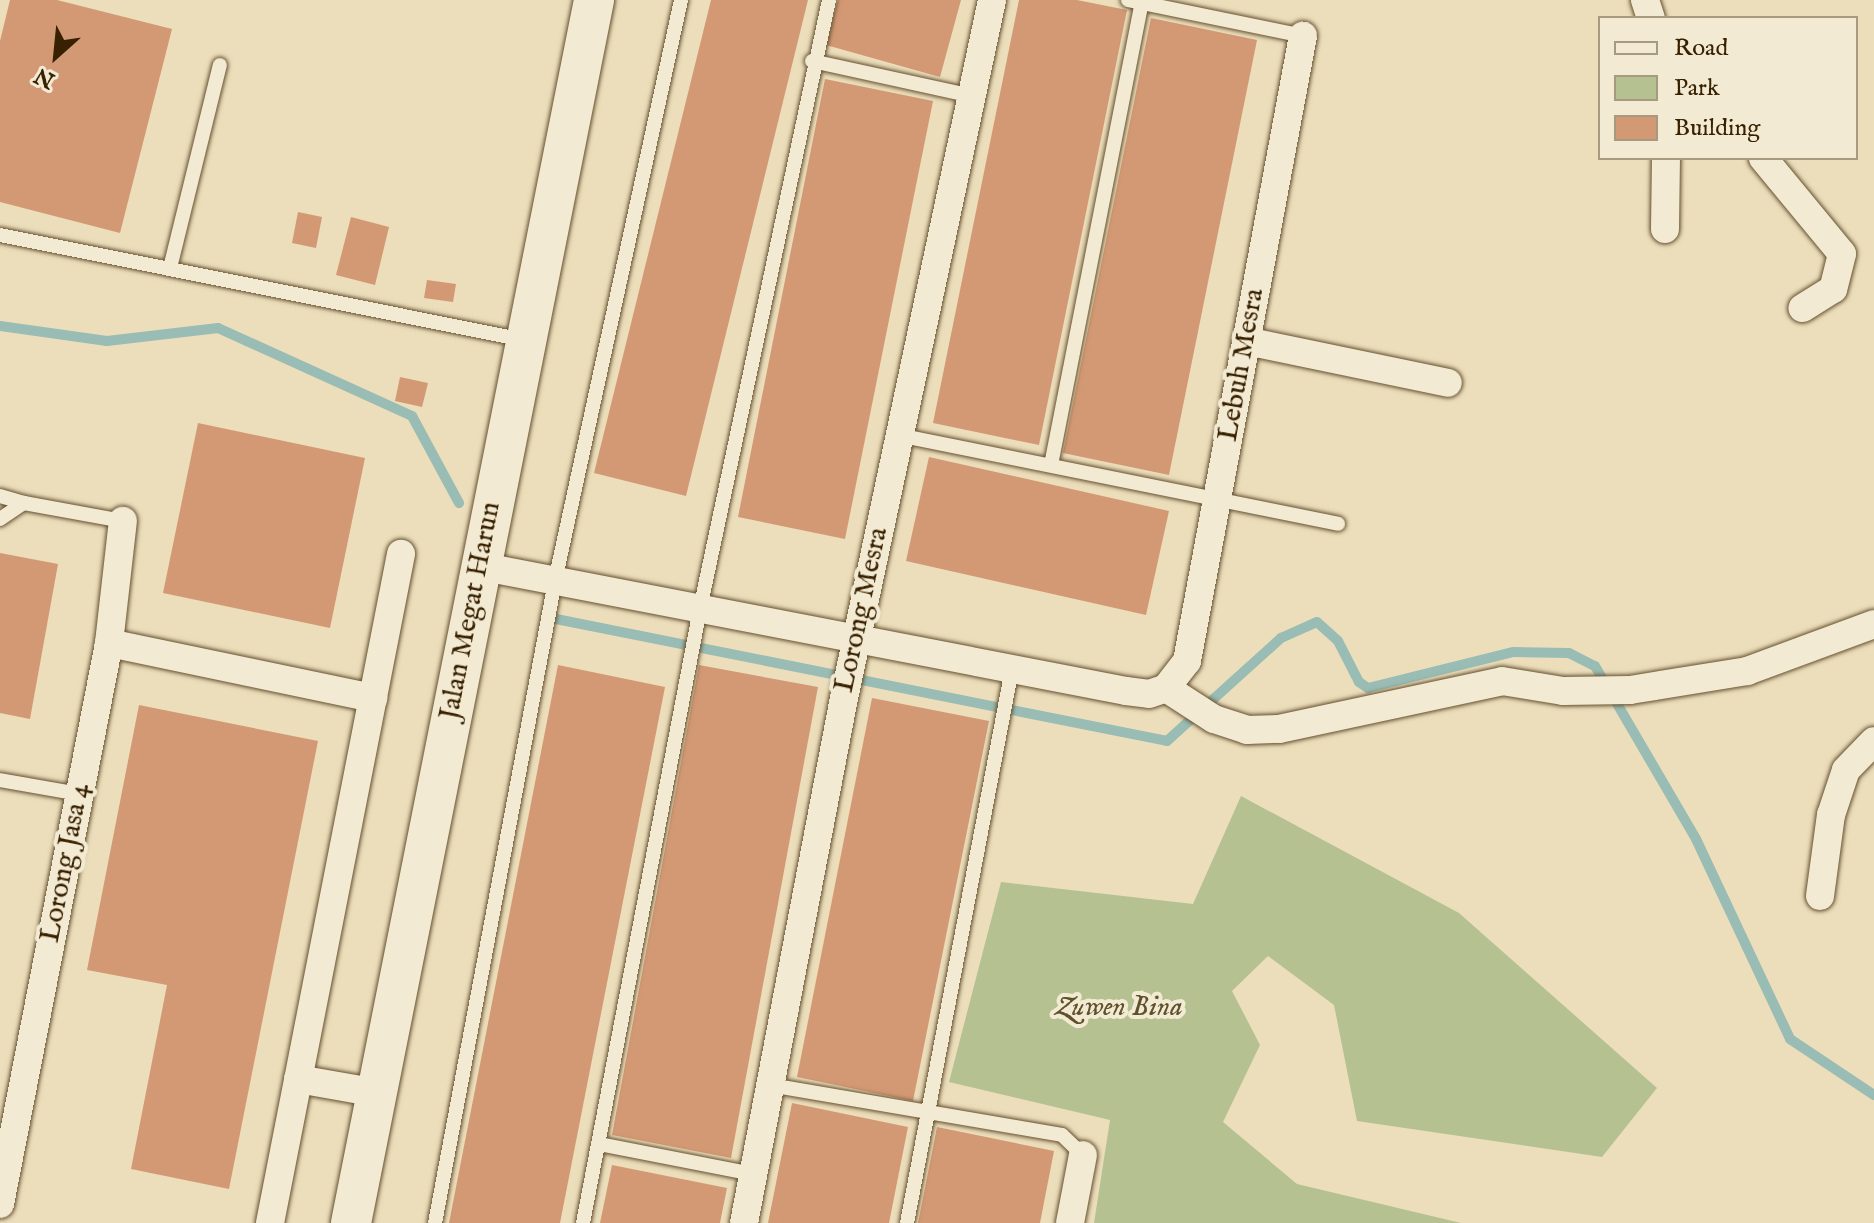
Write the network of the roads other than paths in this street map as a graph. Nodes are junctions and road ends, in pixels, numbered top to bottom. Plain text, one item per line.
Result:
1 (594, 0) edge
2 (681, 0) edge
3 (829, 0) edge
4 (992, 0) edge
5 (1137, 1) edge
6 (1303, 36) joint
7 (812, 61) junction
8 (220, 65) dead end
9 (968, 95) junction
10 (1666, 160) edge
11 (1765, 160) edge
12 (1665, 229) dead end
13 (0, 235) edge
14 (170, 268) junction
15 (1803, 308) dead end
16 (524, 340) junction
17 (1246, 341) junction
18 (1448, 383) dead end
19 (898, 435) junction
20 (1051, 465) junction
21 (0, 496) edge
22 (1217, 499) junction
23 (24, 503) junction
24 (0, 519) edge
25 (123, 521) joint
26 (1338, 524) dead end
27 (401, 554) dead end
28 (479, 566) junction
29 (555, 581) junction
30 (700, 609) junction
31 (1874, 624) edge
32 (109, 643) junction
33 (854, 652) junction
34 (1012, 669) junction
35 (1166, 688) junction
36 (373, 698) junction
37 (1874, 741) edge
38 (0, 780) edge
39 (79, 794) junction
40 (1820, 896) dead end
41 (298, 1079) junction
42 (770, 1085) junction
43 (377, 1093) junction
44 (928, 1112) junction
45 (599, 1144) junction
46 (1083, 1155) joint
47 (753, 1174) junction
48 (0, 1204) edge
49 (270, 1223) edge
50 (351, 1223) edge
51 (435, 1223) edge
52 (583, 1223) edge
53 (744, 1223) edge
54 (907, 1223) edge
55 (1070, 1223) edge

1 - 16 street, Jalan Megat Harun
2 - 29 lane
3 - 7 lane
4 - 9 street, Lorong Mesra
5 - 6 lane
5 - 20 lane
6 - 17 street, Lebuh Mesra
7 - 9 lane
7 - 30 lane
8 - 14 lane
9 - 19 street, Lorong Mesra
10 - 12 street
11 - 15 street
13 - 14 lane
14 - 16 lane
16 - 28 street, Jalan Megat Harun
17 - 18 street
17 - 22 street, Lebuh Mesra
19 - 20 lane
19 - 33 street, Lorong Mesra
20 - 22 lane
21 - 23 lane
22 - 26 lane
22 - 35 street, Lebuh Mesra
23 - 24 lane
23 - 25 lane
25 - 32 street, Lorong Jasa 4
27 - 36 street
28 - 29 street
28 - 43 street, Jalan Megat Harun
29 - 30 street
29 - 51 lane
30 - 33 street
30 - 45 lane
31 - 35 street
32 - 36 street
32 - 39 street, Lorong Jasa 4
33 - 34 street
33 - 42 street, Lorong Mesra
34 - 35 street
34 - 44 lane
36 - 41 street
37 - 40 street
38 - 39 lane
39 - 48 street, Lorong Jasa 4
41 - 43 street
41 - 49 street
42 - 44 lane
42 - 47 street, Lorong Mesra
43 - 50 street, Jalan Megat Harun
44 - 46 lane
44 - 54 lane
45 - 47 lane
45 - 52 lane
46 - 55 street
47 - 53 street, Lorong Mesra

